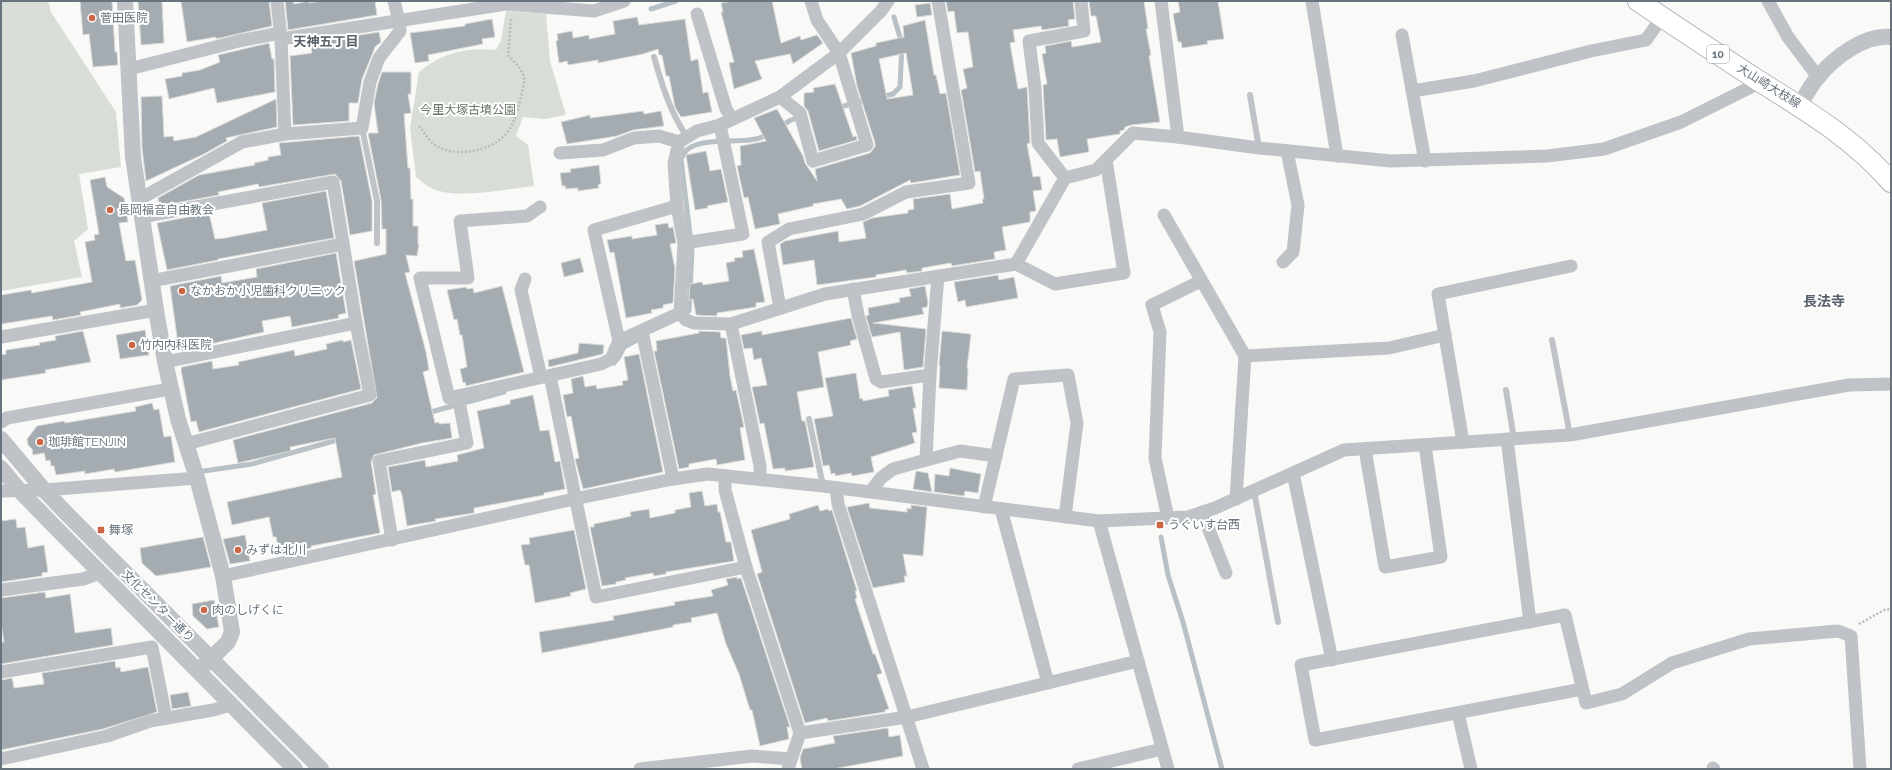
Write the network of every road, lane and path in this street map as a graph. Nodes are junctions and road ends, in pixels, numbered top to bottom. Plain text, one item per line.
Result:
1 (125, 1) edge
2 (277, 1) edge
3 (394, 1) edge
4 (624, 1) edge
5 (811, 1) edge
6 (888, 1) edge
7 (938, 1) edge
8 (1081, 1) edge
9 (1161, 1) edge
10 (1312, 1) edge
11 (1638, 1) edge
12 (1768, 1) edge
13 (513, 4) junction
14 (697, 14) dead end
15 (1662, 17) junction
16 (399, 21) junction
17 (1402, 35) dead end
18 (280, 36) junction
19 (1891, 37) edge
20 (839, 53) junction
21 (654, 57) dead end
22 (128, 69) junction
23 (1818, 77) junction
24 (1761, 82) junction
25 (1412, 91) junction
26 (1250, 94) dead end
27 (780, 97) junction
28 (1799, 105) junction
29 (726, 122) junction
30 (419, 126) dead end
31 (362, 128) junction
32 (285, 134) junction
33 (1178, 137) junction
34 (683, 139) junction
35 (1260, 148) junction
36 (1287, 151) junction
37 (560, 153) dead end
38 (1337, 156) junction
39 (1106, 160) junction
40 (1425, 161) junction
41 (1065, 178) junction
42 (1891, 182) edge
43 (138, 200) junction
44 (677, 206) junction
45 (540, 207) dead end
46 (1164, 215) dead end
47 (141, 217) junction
48 (377, 242) dead end
49 (343, 244) junction
50 (684, 244) junction
51 (1283, 262) dead end
52 (1016, 264) junction
53 (1571, 266) dead end
54 (938, 276) junction
55 (525, 279) dead end
56 (1201, 280) junction
57 (151, 281) junction
58 (854, 289) junction
59 (780, 308) junction
60 (156, 310) junction
61 (680, 313) junction
62 (356, 324) junction
63 (732, 324) junction
64 (642, 331) junction
65 (1445, 335) junction
66 (1, 337) edge
67 (1552, 340) dead end
68 (619, 341) junction
69 (1245, 356) junction
70 (165, 362) junction
71 (930, 375) junction
72 (545, 376) junction
73 (1891, 384) edge
74 (170, 389) junction
75 (1506, 390) dead end
76 (458, 396) junction
77 (809, 419) dead end
78 (1, 422) edge
79 (1570, 435) junction
80 (1, 439) edge
81 (1510, 439) junction
82 (1463, 442) junction
83 (186, 444) junction
84 (1425, 445) junction
85 (1365, 449) junction
86 (996, 456) junction
87 (926, 460) junction
88 (1, 468) edge
89 (1293, 473) junction
90 (725, 476) junction
91 (197, 478) junction
92 (672, 479) junction
93 (760, 479) junction
94 (823, 486) junction
95 (836, 488) junction
96 (20, 490) junction
97 (44, 490) junction
98 (1, 491) edge
99 (1254, 491) junction
100 (871, 492) junction
101 (574, 499) junction
102 (1236, 499) junction
103 (984, 507) junction
104 (1001, 509) junction
105 (1202, 512) junction
106 (1065, 517) junction
107 (1168, 518) junction
108 (1099, 521) junction
109 (392, 540) junction
110 (746, 567) junction
111 (100, 573) junction
112 (1226, 573) dead end
113 (223, 576) junction
114 (1, 590) edge
115 (1891, 609) edge
116 (1278, 622) dead end
117 (1530, 622) junction
118 (1842, 633) junction
119 (169, 641) junction
120 (152, 647) junction
121 (210, 658) junction
122 (1332, 660) junction
123 (1138, 661) junction
124 (198, 671) junction
125 (1, 672) edge
126 (1048, 683) junction
127 (1582, 689) junction
128 (231, 705) junction
129 (1458, 713) junction
130 (907, 717) junction
131 (166, 718) junction
132 (800, 733) junction
133 (1162, 749) junction
134 (304, 751) junction
135 (1, 759) edge
136 (789, 764) edge
137 (290, 767) edge
138 (321, 769) edge
139 (640, 769) edge
140 (923, 769) edge
141 (1078, 769) edge
142 (1168, 769) edge
143 (1471, 769) edge
144 (1860, 769) edge

1 - 22 street
2 - 18 street
3 - 16 street
4 - 13 street
5 - 20 street
6 - 20 street
7 - 59 street
8 - 41 street
9 - 33 street
10 - 38 street
11 - 15 main road, 大山崎大枝線 / 10
12 - 23 street
13 - 16 street
13 - 30 path
14 - 29 street
15 - 24 main road, 大山崎大枝線 / 10
15 - 25 street
16 - 18 street
16 - 31 street
17 - 25 street
18 - 22 street
18 - 32 street
19 - 23 street
20 - 27 street
20 - 27 street
21 - 34 lane
22 - 43 street
23 - 28 street
24 - 28 main road, 大山崎大枝線 / 10
24 - 40 street
25 - 40 street
26 - 35 lane
27 - 29 street
28 - 42 main road, 大山崎大枝線 / 10
29 - 34 street
29 - 50 street
31 - 32 street
31 - 48 lane
32 - 43 street
33 - 35 street
33 - 39 street
34 - 37 street
34 - 44 street
35 - 36 street
36 - 38 street
36 - 51 street
38 - 40 street
39 - 41 street
39 - 52 street
41 - 52 street
43 - 47 street
44 - 50 street
44 - 68 street
45 - 76 street
46 - 56 street
47 - 49 street
47 - 57 street
49 - 57 street
49 - 62 street
50 - 61 street
52 - 54 street
53 - 65 street
54 - 58 street
54 - 71 street
55 - 72 street
56 - 69 street
56 - 107 street
57 - 60 street
58 - 59 street
58 - 71 street
59 - 63 street
60 - 66 street
60 - 70 street
61 - 63 street
61 - 64 street
62 - 70 street
62 - 83 street
63 - 93 street
64 - 68 street
64 - 92 street
65 - 69 street
65 - 82 street
67 - 79 lane
68 - 72 street
69 - 102 street
70 - 74 street
71 - 87 street
72 - 76 street
72 - 101 street
73 - 79 street
74 - 78 street
74 - 83 street
75 - 81 lane
76 - 109 street
77 - 94 lane
79 - 81 street
80 - 97 street, 文化センター通り
81 - 82 street
81 - 117 street
82 - 84 street
83 - 91 street
84 - 85 street
84 - 85 street
85 - 89 street
86 - 87 street
86 - 103 street
86 - 106 street
87 - 100 street
88 - 96 street, 文化センター通り
89 - 99 street
89 - 122 street
90 - 92 street
90 - 93 street
90 - 110 street
91 - 97 street
91 - 113 street
92 - 101 street
93 - 94 street
94 - 95 street
95 - 100 street
95 - 130 street
96 - 97 street
96 - 98 street
96 - 111 street, 文化センター通り
97 - 121 street, 文化センター通り
99 - 102 street
99 - 116 lane
100 - 103 street
101 - 109 street
101 - 110 street
102 - 105 street
103 - 104 street
104 - 106 street
104 - 126 street
105 - 107 street
105 - 112 street
106 - 108 street
107 - 108 street
108 - 123 street
109 - 113 street
110 - 132 street
111 - 114 street
111 - 119 street, 文化センター通り
113 - 121 street
115 - 118 path
117 - 122 street
117 - 127 street
118 - 127 street
118 - 144 street
119 - 120 street
119 - 124 street, 文化センター通り
120 - 125 street
120 - 131 street
121 - 124 street
121 - 134 street, 文化センター通り
122 - 129 street
123 - 126 street
123 - 133 street
124 - 128 street, 文化センター通り
126 - 130 street
127 - 129 street
128 - 131 street
128 - 137 street, 文化センター通り
129 - 143 street
130 - 132 street
130 - 140 street
131 - 135 street
132 - 136 street
133 - 141 street
133 - 142 street
134 - 137 street
134 - 138 street, 文化センター通り
136 - 139 street

